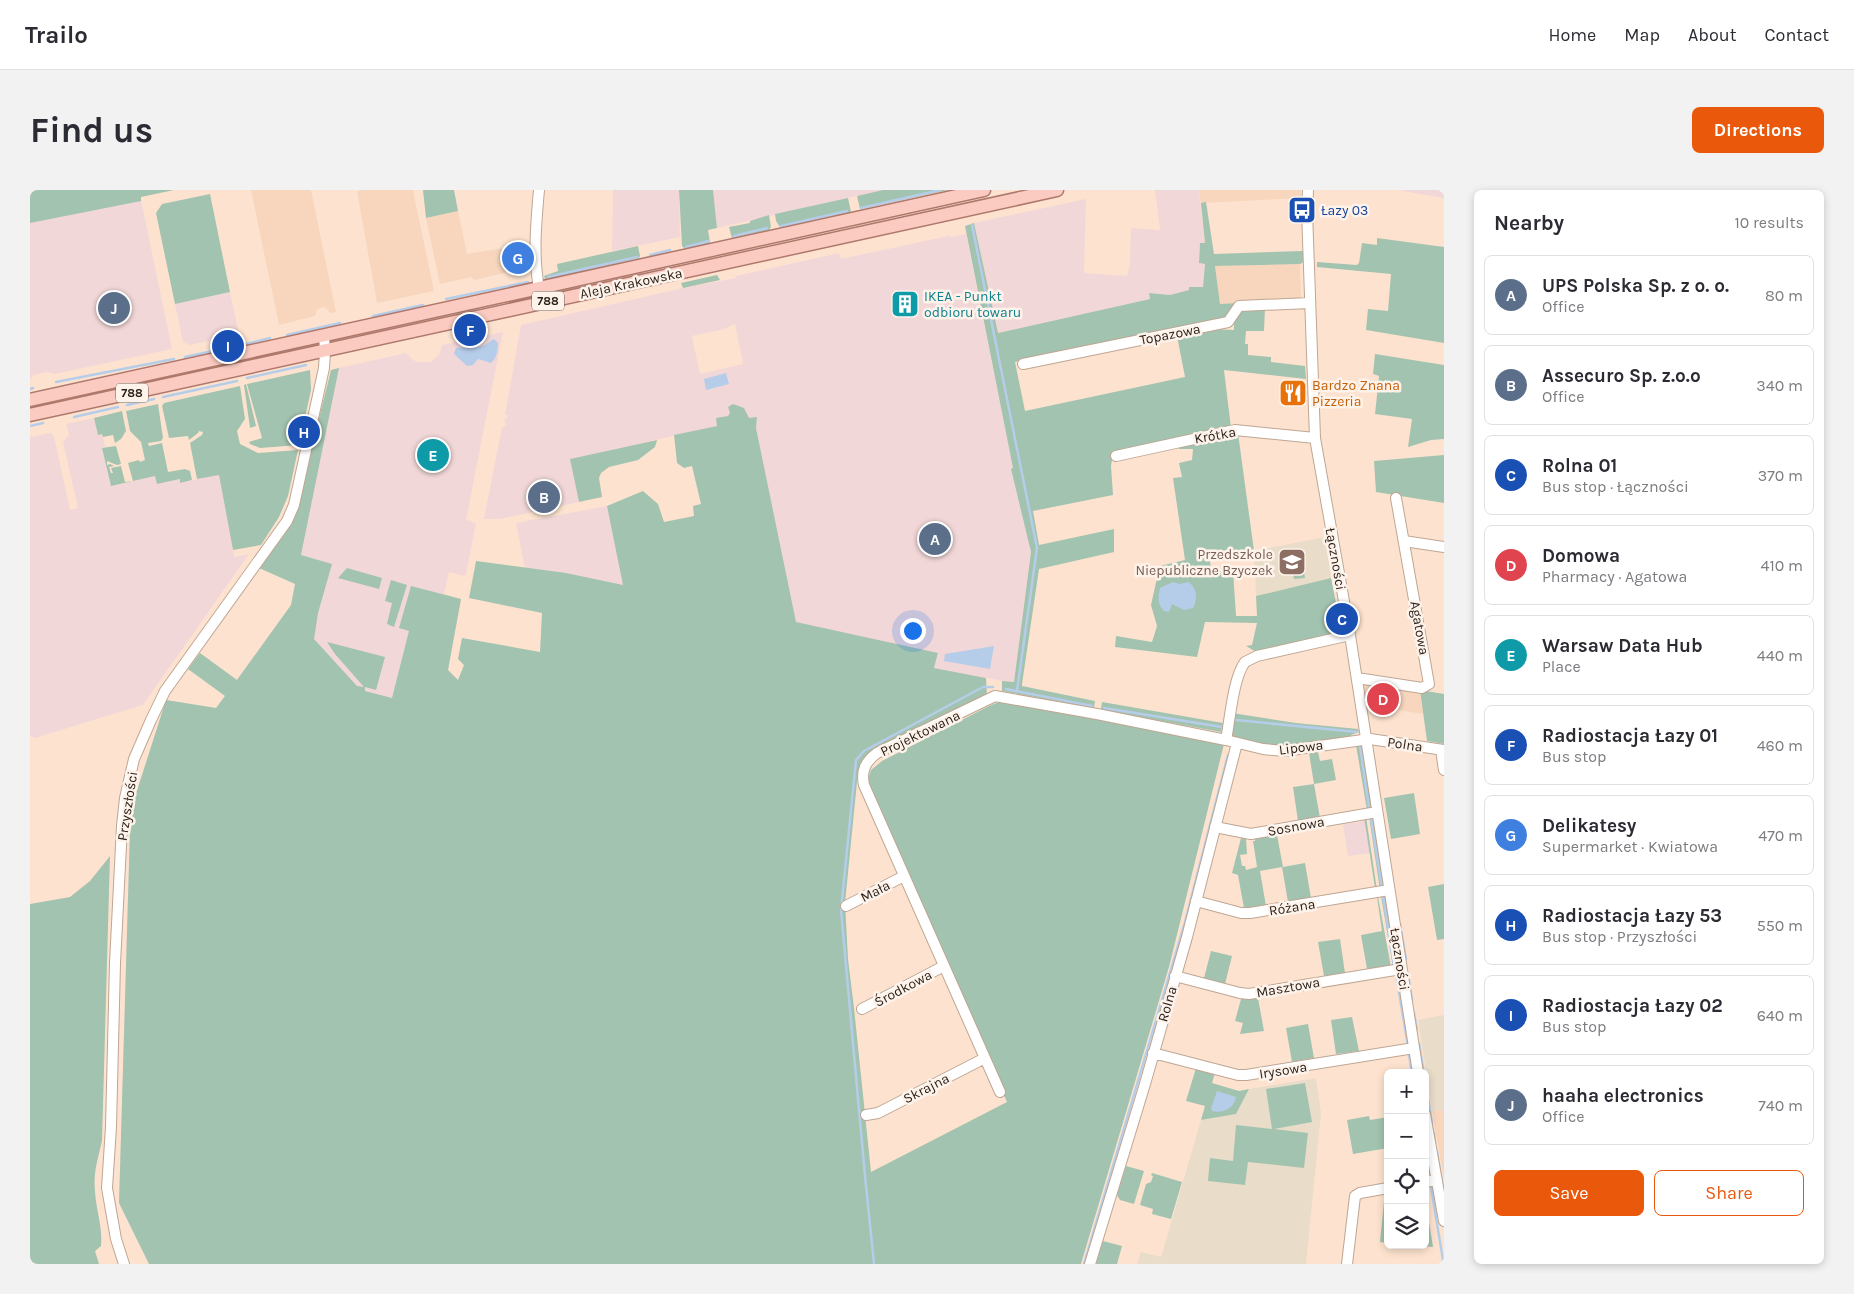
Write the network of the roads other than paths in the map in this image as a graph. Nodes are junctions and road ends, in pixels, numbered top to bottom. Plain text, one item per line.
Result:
1 (539, 190) edge
2 (984, 190) edge
3 (1057, 190) edge
4 (1308, 190) edge
5 (539, 288) junction
6 (1310, 303) junction
7 (324, 336) junction
8 (325, 351) junction
9 (1023, 364) dead end
10 (30, 400) edge
11 (30, 415) edge
12 (1315, 438) junction
13 (1116, 456) dead end
14 (1396, 498) dead end
15 (1404, 541) junction
16 (1444, 547) edge
17 (1350, 634) junction
18 (1357, 678) junction
19 (1366, 739) junction
20 (1226, 740) junction
21 (1237, 743) junction
22 (1442, 750) edge
23 (1444, 770) edge
24 (1377, 812) junction
25 (1215, 827) junction
26 (904, 876) junction
27 (1389, 890) junction
28 (1196, 901) junction
29 (846, 906) dead end
30 (944, 966) junction
31 (1401, 969) junction
32 (1176, 976) junction
33 (862, 1009) dead end
34 (1414, 1048) junction
35 (1153, 1053) junction
36 (985, 1058) junction
37 (1417, 1069) edge
38 (1000, 1092) dead end
39 (866, 1115) dead end
40 (1429, 1136) edge
41 (1437, 1180) junction
42 (1429, 1181) edge
43 (1384, 1189) edge
44 (1443, 1214) edge
45 (124, 1264) edge
46 (1090, 1264) edge
47 (1347, 1264) edge

1 - 5 street
2 - 5 main road, Aleja Krakowska / 788
3 - 8 main road, Aleja Krakowska / 788
4 - 6 street, Łączności
5 - 7 main road, Aleja Krakowska / 788
6 - 9 street, Topazowa
6 - 12 street, Łączności
7 - 8 street, Przyszłości
7 - 10 main road, Aleja Krakowska / 788
8 - 11 main road, Aleja Krakowska / 788
8 - 45 street, Przyszłości
12 - 13 street, Krótka
12 - 17 street, Łączności
14 - 15 street, Agatowa
15 - 16 street
15 - 18 street, Agatowa
17 - 18 street, Łączności
17 - 20 street
18 - 19 street, Łączności
19 - 21 street, Lipowa
19 - 22 street, Polna
19 - 24 street, Łączności
20 - 21 street, Projektowana
20 - 26 street, Projektowana
21 - 25 street, Rolna
22 - 23 street
24 - 25 street, Sosnowa
24 - 27 street, Łączności
25 - 28 street, Rolna
26 - 29 street, Mała
26 - 30 street, Projektowana
27 - 28 street, Różana
27 - 31 street, Łączności
28 - 32 street, Rolna
30 - 33 street, Środkowa
30 - 36 street, Projektowana
31 - 32 street, Masztowa
31 - 34 street, Łączności
32 - 35 street, Rolna
34 - 35 street, Irysowa
34 - 37 street, Łączności
35 - 46 street, Rolna
36 - 38 street, Projektowana
36 - 39 street, Skrajna
40 - 41 street
41 - 42 street
41 - 44 street
43 - 47 street

